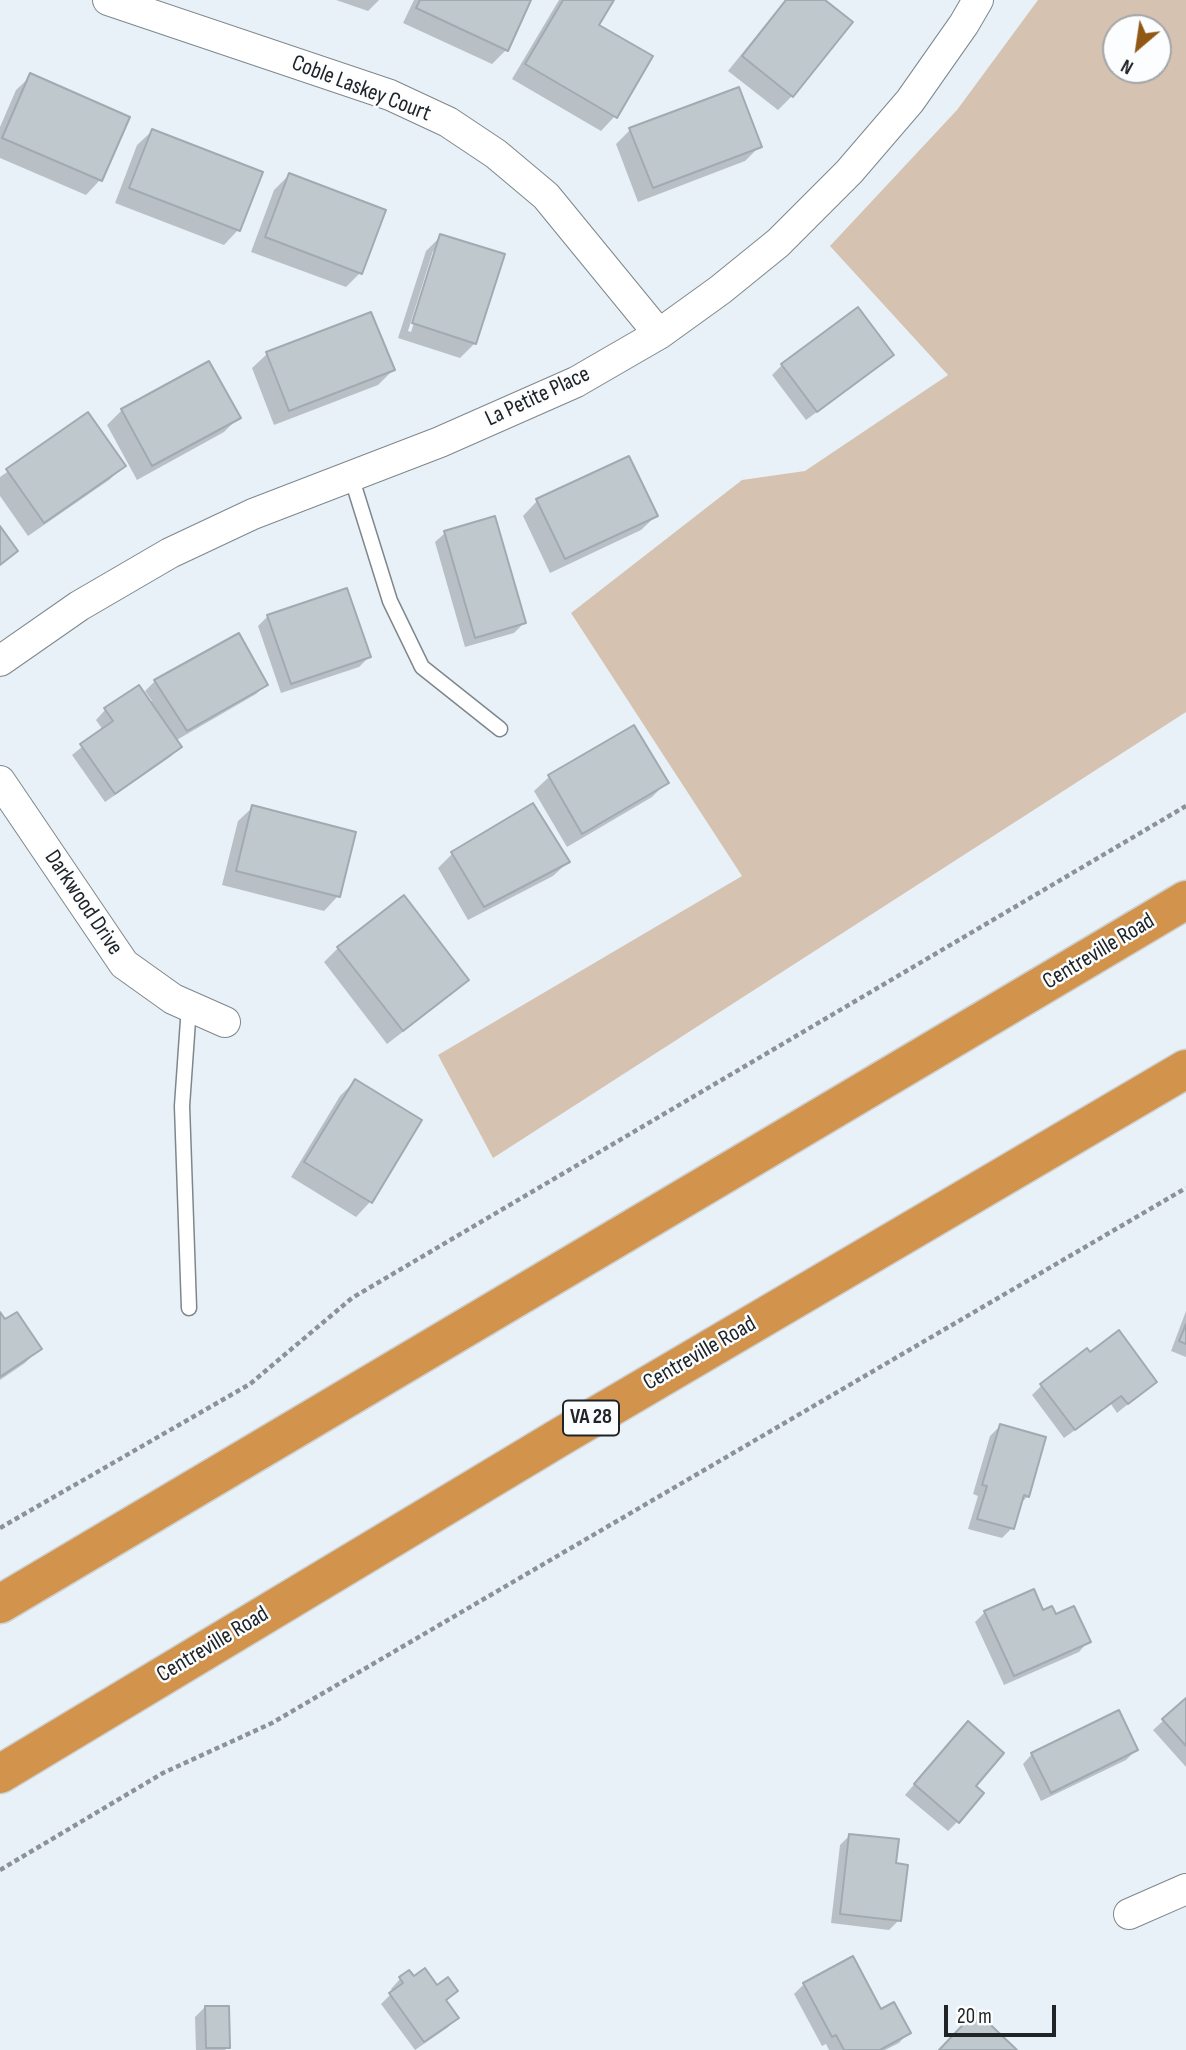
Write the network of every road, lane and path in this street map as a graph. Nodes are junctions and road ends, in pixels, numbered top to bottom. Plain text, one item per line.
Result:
1 (108, 0) edge
2 (978, 0) edge
3 (659, 334) junction
4 (351, 476) junction
5 (0, 661) edge
6 (500, 729) dead end
7 (0, 780) edge
8 (1186, 806) edge
9 (1186, 900) edge
10 (189, 1006) junction
11 (225, 1021) dead end
12 (1186, 1069) edge
13 (1186, 1188) edge
14 (189, 1308) dead end
15 (0, 1528) edge
16 (0, 1604) edge
17 (0, 1774) edge
18 (0, 1870) edge
19 (1186, 1889) edge
20 (1129, 1914) dead end

1 - 3 street, Coble Laskey Court
2 - 3 street, La Petite Place
3 - 4 street, La Petite Place
4 - 5 street, La Petite Place
4 - 6 lane
7 - 10 street, Darkwood Drive
8 - 15 path
9 - 16 highway, Centreville Road
10 - 11 street, Darkwood Drive
10 - 14 lane
12 - 17 highway, Centreville Road / VA 28
13 - 18 path
19 - 20 street

